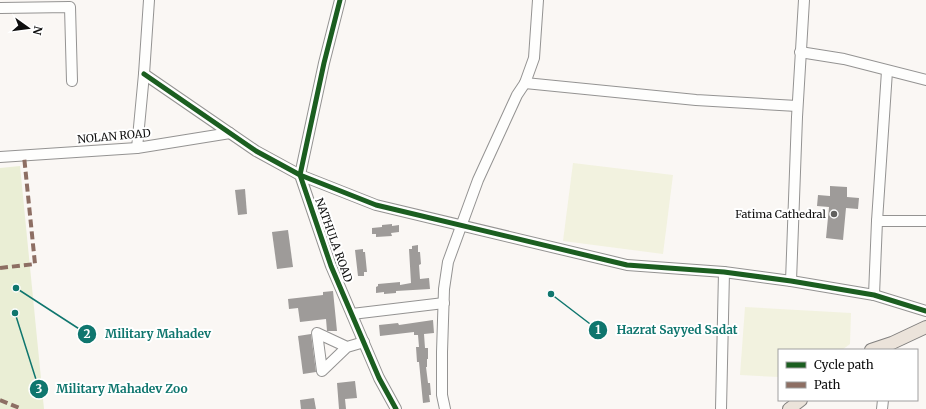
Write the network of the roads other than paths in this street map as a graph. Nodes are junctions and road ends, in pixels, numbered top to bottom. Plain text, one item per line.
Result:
1 (149, 0) edge
2 (340, 0) edge
3 (538, 0) edge
4 (804, 0) edge
5 (0, 8) edge
6 (800, 52) junction
7 (887, 71) junction
8 (144, 74) junction
9 (926, 80) edge
10 (72, 81) dead end
11 (525, 83) junction
12 (797, 106) junction
13 (230, 133) junction
14 (137, 148) junction
15 (0, 157) edge
16 (300, 175) junction
17 (877, 221) junction
18 (926, 221) edge
19 (462, 225) junction
20 (724, 272) junction
21 (791, 281) junction
22 (874, 295) junction
23 (444, 303) junction
24 (926, 311) edge
25 (352, 314) junction
26 (926, 327) edge
27 (364, 342) junction
28 (891, 346) edge
29 (347, 347) dead end
30 (876, 349) edge
31 (800, 401) edge
32 (396, 409) edge
33 (444, 409) edge
34 (721, 409) edge
35 (789, 409) edge

1 - 8 street
2 - 16 street
3 - 11 street
4 - 6 street
5 - 10 street
6 - 7 street
6 - 12 street
7 - 9 street
7 - 17 street
8 - 13 street
8 - 14 street
11 - 12 street
11 - 19 street
12 - 21 street
13 - 14 street, NOLAN ROAD
13 - 16 street
14 - 15 street, NOLAN ROAD
16 - 19 street
16 - 25 street, NATHULA ROAD
17 - 18 street
17 - 22 street
19 - 20 street
19 - 23 street
20 - 21 street
20 - 34 street
21 - 22 street
22 - 24 street
23 - 25 street
23 - 33 street
25 - 27 street, NATHULA ROAD
26 - 28 main road
27 - 29 street
27 - 32 street, NATHULA ROAD
28 - 30 main road
31 - 35 main road

